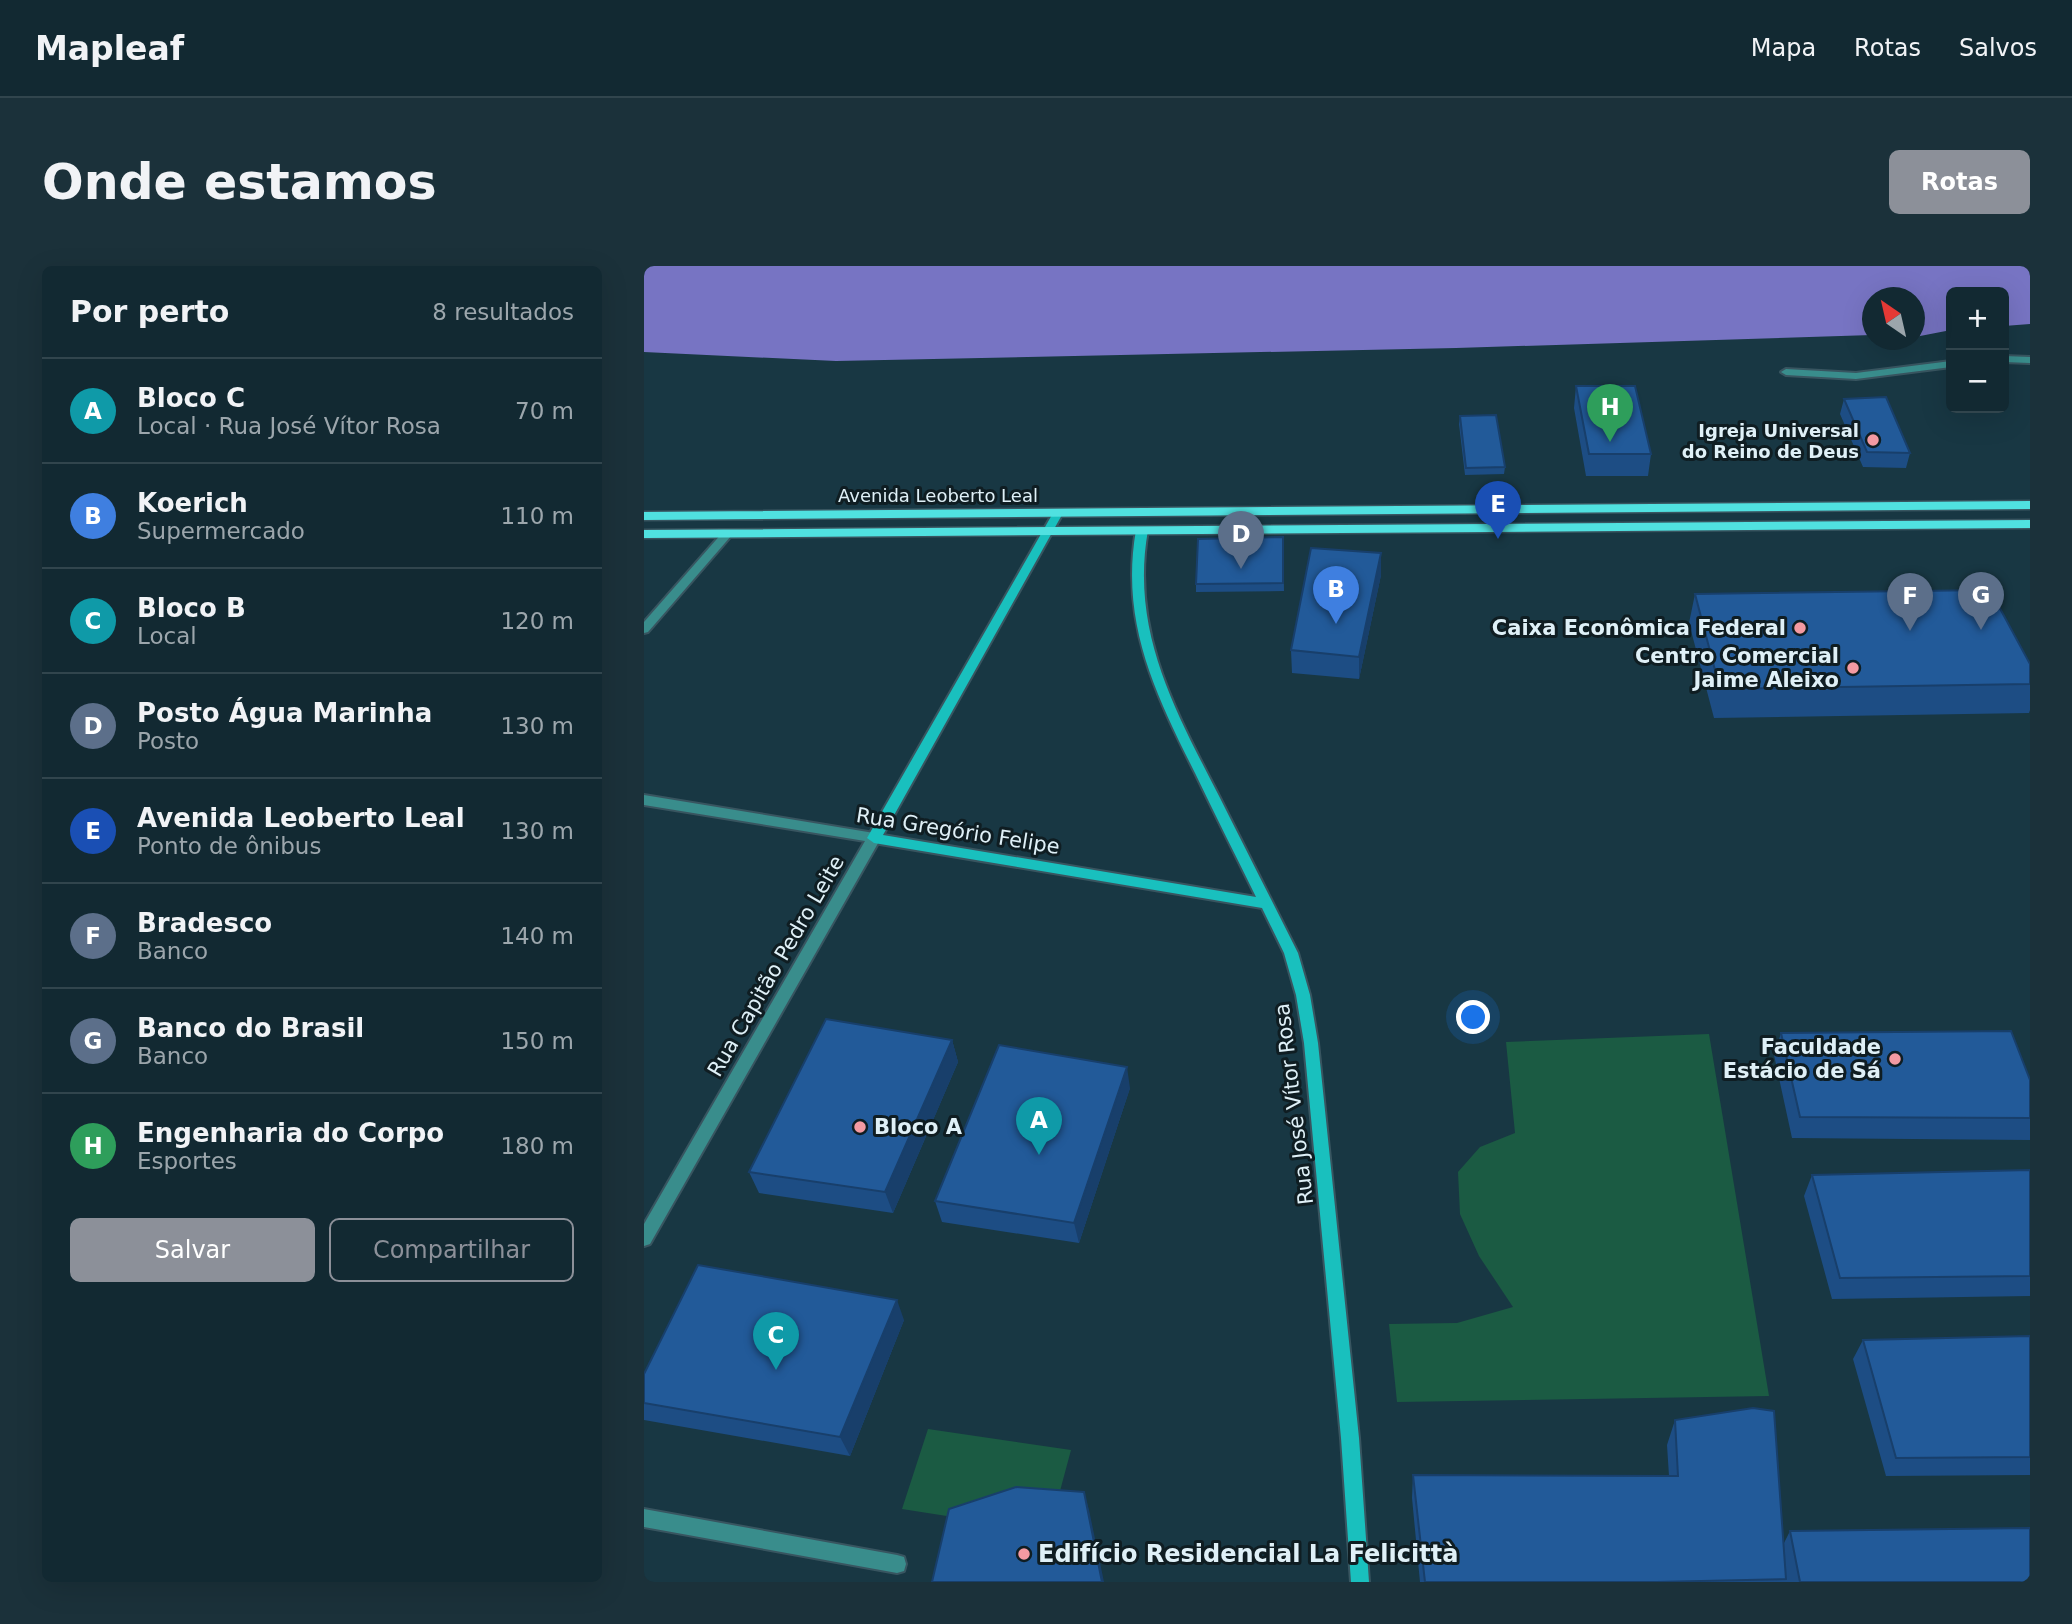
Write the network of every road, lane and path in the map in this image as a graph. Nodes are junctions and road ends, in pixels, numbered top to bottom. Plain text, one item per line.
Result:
1 (2009, 359) edge
2 (2030, 360) edge
3 (1946, 365) edge
4 (1786, 372) dead end
5 (2030, 505) edge
6 (1058, 513) junction
7 (644, 516) edge
8 (2030, 524) edge
9 (1142, 530) junction
10 (1048, 531) junction
11 (644, 534) edge
12 (727, 534) junction
13 (644, 629) edge
14 (644, 800) edge
15 (874, 838) junction
16 (1266, 904) junction
17 (644, 1239) edge
18 (644, 1518) edge
19 (897, 1564) dead end
20 (1360, 1582) edge

1 - 2 street
3 - 4 street
5 - 6 main road, Avenida Leoberto Leal
6 - 7 main road, Avenida Leoberto Leal
6 - 10 main road, Rua Capitão Pedro Leite
8 - 9 main road, Avenida Leoberto Leal
9 - 10 main road, Avenida Leoberto Leal
9 - 16 main road, Rua José Vítor Rosa
10 - 12 main road, Avenida Leoberto Leal
10 - 15 main road, Rua Capitão Pedro Leite
11 - 12 main road, Avenida Leoberto Leal
12 - 13 street
14 - 15 street, Rua Gregório Felipe
15 - 16 main road, Rua Gregório Felipe
15 - 17 street, Rua Capitão Pedro Leite
16 - 20 main road, Rua José Vítor Rosa
18 - 19 street

